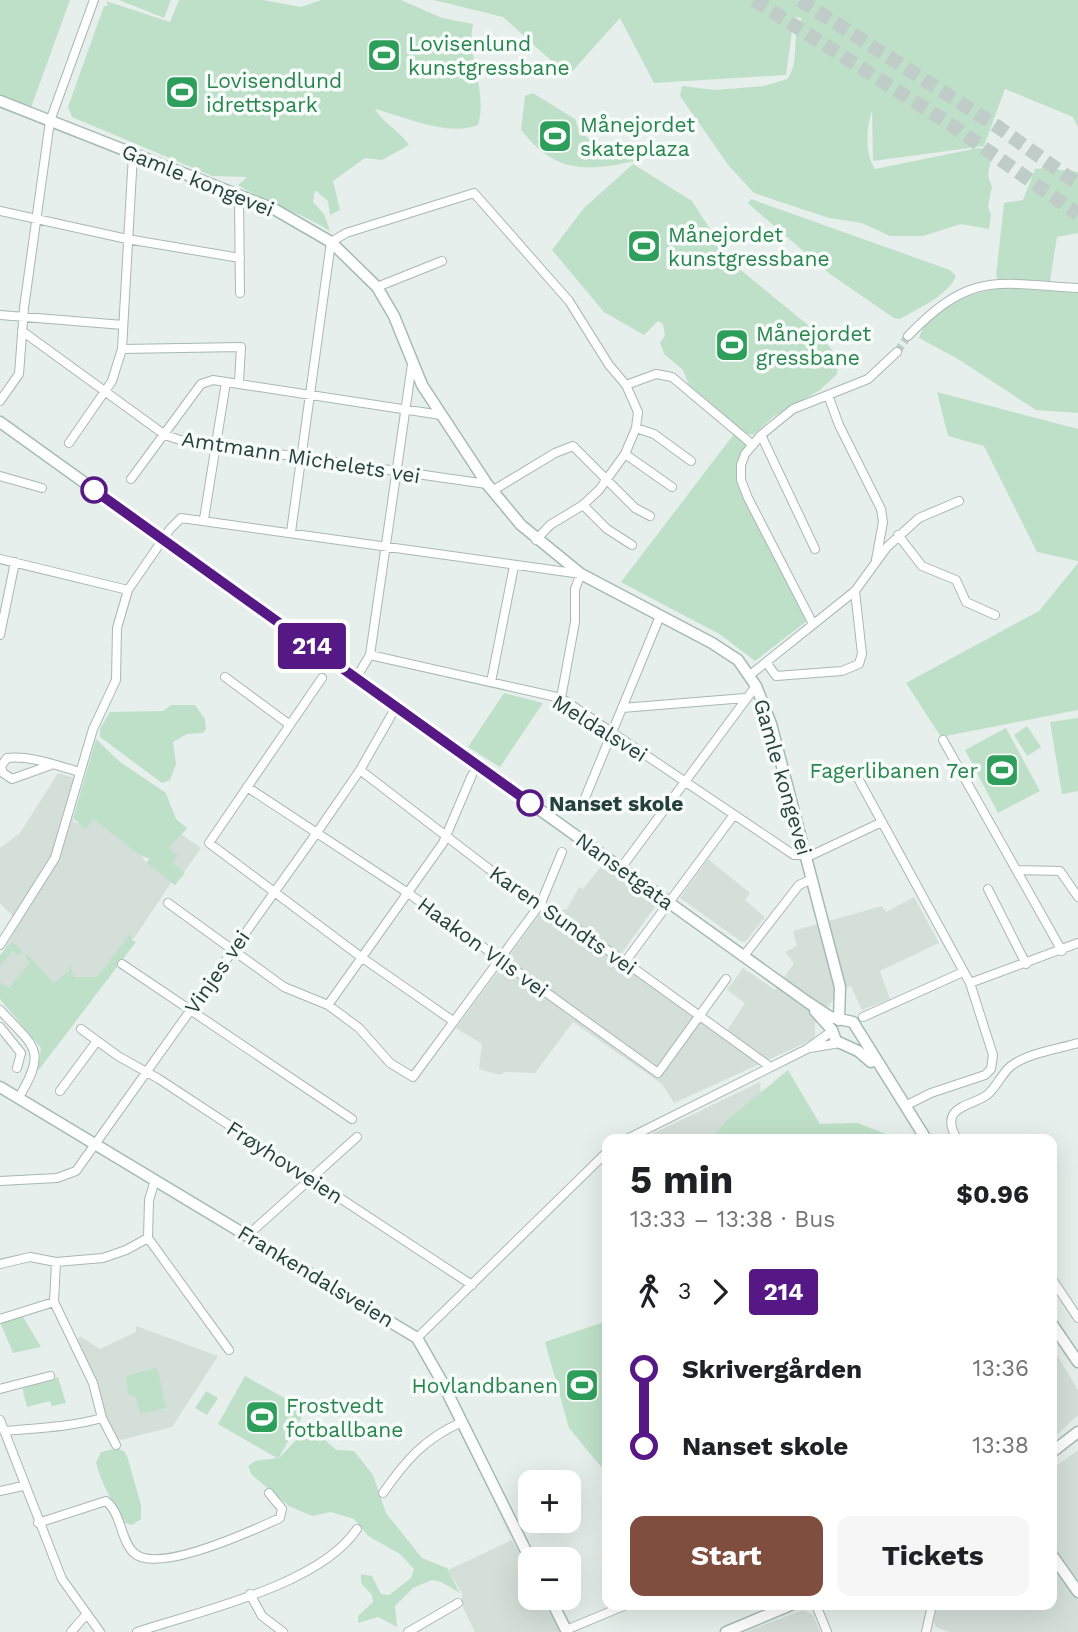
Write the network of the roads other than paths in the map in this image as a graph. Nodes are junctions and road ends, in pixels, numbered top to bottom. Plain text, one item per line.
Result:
1 (94, 0) edge
2 (0, 101) edge
3 (50, 121) junction
4 (133, 154) junction
5 (239, 195) junction
6 (0, 211) edge
7 (37, 220) junction
8 (127, 239) junction
9 (331, 242) junction
10 (240, 258) junction
11 (442, 261) dead end
12 (377, 287) junction
13 (1078, 288) edge
14 (240, 293) dead end
15 (0, 315) edge
16 (23, 318) junction
17 (123, 324) junction
18 (22, 331) junction
19 (908, 336) tunnel mouth
20 (122, 349) junction
21 (897, 352) tunnel mouth
22 (412, 364) junction
23 (226, 382) junction
24 (239, 382) junction
25 (626, 384) junction
26 (106, 391) junction
27 (310, 395) junction
28 (828, 395) junction
29 (0, 401) edge
30 (404, 411) junction
31 (441, 415) junction
32 (0, 422) edge
33 (636, 428) junction
34 (164, 435) junction
35 (761, 436) junction
36 (69, 443) dead end
37 (216, 445) junction
38 (753, 445) junction
39 (625, 454) junction
40 (301, 458) junction
41 (691, 460) dead end
42 (397, 471) junction
43 (0, 476) edge
44 (131, 479) dead end
45 (607, 481) junction
46 (672, 487) dead end
47 (42, 488) dead end
48 (489, 488) junction
49 (959, 501) dead end
50 (583, 505) junction
51 (650, 516) dead end
52 (204, 519) junction
53 (291, 532) junction
54 (898, 536) junction
55 (163, 539) junction
56 (536, 540) junction
57 (632, 545) dead end
58 (386, 546) junction
59 (816, 549) dead end
60 (0, 559) edge
61 (15, 562) junction
62 (514, 566) junction
63 (875, 566) junction
64 (581, 574) junction
65 (128, 590) junction
66 (855, 592) junction
67 (995, 615) dead end
68 (660, 616) junction
69 (813, 624) junction
70 (0, 635) edge
71 (370, 655) junction
72 (766, 662) junction
73 (750, 675) junction
74 (225, 677) dead end
75 (322, 678) dead end
76 (356, 678) junction
77 (491, 682) junction
78 (756, 686) junction
79 (561, 698) junction
80 (745, 698) junction
81 (396, 707) junction
82 (622, 708) junction
83 (290, 725) junction
84 (611, 734) junction
85 (943, 740) dead end
86 (51, 765) junction
87 (853, 769) dead end
88 (360, 770) junction
89 (80, 772) junction
90 (472, 775) dead end
91 (684, 782) junction
92 (247, 787) junction
93 (580, 810) dead end
94 (733, 816) junction
95 (882, 822) junction
96 (318, 831) junction
97 (447, 836) junction
98 (562, 852) dead end
99 (806, 856) junction
100 (621, 868) junction
101 (1017, 870) junction
102 (812, 880) junction
103 (988, 889) dead end
104 (273, 893) junction
105 (408, 893) junction
106 (1078, 897) edge
107 (668, 902) junction
108 (168, 903) dead end
109 (541, 903) junction
110 (1078, 943) edge
111 (0, 945) edge
112 (232, 950) junction
113 (1062, 951) junction
114 (361, 957) junction
115 (743, 957) junction
116 (499, 960) junction
117 (625, 962) junction
118 (122, 964) dead end
119 (1026, 964) junction
120 (963, 972) junction
121 (726, 979) dead end
122 (970, 983) junction
123 (840, 987) junction
124 (806, 1001) junction
125 (328, 1006) junction
126 (0, 1010) edge
127 (189, 1012) junction
128 (700, 1017) junction
129 (863, 1017) dead end
130 (453, 1020) junction
131 (839, 1020) junction
132 (0, 1027) edge
133 (854, 1027) junction
134 (81, 1029) dead end
135 (832, 1030) junction
136 (97, 1041) junction
137 (1078, 1043) edge
138 (842, 1044) junction
139 (807, 1049) junction
140 (769, 1066) junction
141 (877, 1066) junction
142 (16, 1068) dead end
143 (147, 1072) junction
144 (0, 1087) edge
145 (60, 1091) dead end
146 (19, 1097) junction
147 (905, 1106) junction
148 (352, 1119) dead end
149 (636, 1134) edge
150 (923, 1134) edge
151 (955, 1134) edge
152 (357, 1137) dead end
153 (97, 1143) junction
154 (602, 1157) edge
155 (312, 1179) junction
156 (155, 1180) junction
157 (0, 1181) edge
158 (248, 1235) junction
159 (148, 1238) junction
160 (56, 1262) junction
161 (0, 1264) edge
162 (472, 1284) junction
163 (1057, 1286) edge
164 (54, 1303) junction
165 (1078, 1318) edge
166 (0, 1319) edge
167 (1057, 1332) edge
168 (417, 1338) junction
169 (229, 1350) dead end
170 (1078, 1363) edge
171 (50, 1376) dead end
172 (0, 1389) edge
173 (102, 1418) junction
174 (0, 1420) edge
175 (462, 1422) junction
176 (1078, 1432) edge
177 (3, 1436) edge
178 (1078, 1440) edge
179 (116, 1445) dead end
180 (1057, 1448) edge
181 (1057, 1455) edge
182 (23, 1486) junction
183 (0, 1491) edge
184 (269, 1493) dead end
185 (383, 1493) dead end
186 (38, 1523) junction
187 (357, 1529) dead end
188 (524, 1547) edge
189 (1057, 1562) edge
190 (1078, 1592) edge
191 (250, 1594) junction
192 (457, 1602) dead end
193 (556, 1610) edge
194 (615, 1610) edge
195 (778, 1610) edge
196 (818, 1610) edge
197 (931, 1610) edge
198 (85, 1616) junction
199 (567, 1631) edge
200 (71, 1632) edge
201 (100, 1632) edge
202 (137, 1632) edge
203 (283, 1632) edge
204 (408, 1632) edge
205 (726, 1632) edge
206 (827, 1632) edge
207 (926, 1632) edge

1 - 3 street
2 - 3 main road, Gamle kongevei
3 - 4 main road, Gamle kongevei
3 - 7 street
4 - 5 main road, Gamle kongevei
4 - 8 street
5 - 9 main road, Gamle kongevei
5 - 10 street
6 - 7 street
7 - 8 street
7 - 16 street
8 - 10 street
8 - 17 street
9 - 12 main road, Gamle kongevei
9 - 25 street
9 - 27 street
10 - 14 street
11 - 12 street
12 - 22 main road, Gamle kongevei
13 - 19 street
15 - 16 street
16 - 17 street
16 - 18 street
17 - 20 street
18 - 26 street, Amtmann Michelets vei
18 - 29 street
20 - 24 street
20 - 26 street
21 - 28 street
22 - 30 street
22 - 31 main road, Gamle kongevei
23 - 24 street
23 - 34 street
23 - 37 street
24 - 27 street
25 - 33 street
25 - 38 street
26 - 34 street, Amtmann Michelets vei
26 - 36 street
27 - 30 street
27 - 40 street
28 - 35 street
28 - 63 street
30 - 31 street
30 - 42 street
31 - 48 main road, Gamle kongevei
32 - 55 main road, Nansetgata
33 - 39 street
33 - 41 street
34 - 37 street, Amtmann Michelets vei
34 - 44 street
35 - 38 street
35 - 59 street
37 - 40 street, Amtmann Michelets vei
37 - 52 street
38 - 69 street
39 - 45 street
39 - 46 street
40 - 42 street, Amtmann Michelets vei
40 - 53 street
42 - 48 street, Amtmann Michelets vei
42 - 58 street
43 - 47 street
45 - 48 street
45 - 50 street
45 - 51 street
48 - 56 main road, Gamle kongevei
49 - 54 street
50 - 56 street
50 - 57 street
52 - 53 street
52 - 55 street
53 - 58 street
54 - 63 street
54 - 67 street
55 - 65 street
55 - 76 main road, Nansetgata
56 - 64 main road, Gamle kongevei
58 - 62 street
58 - 71 street
60 - 61 street
61 - 65 street
61 - 70 street
62 - 64 street
62 - 77 street
63 - 66 street
64 - 68 main road, Gamle kongevei
64 - 79 street
65 - 89 street
66 - 69 street
66 - 72 street
68 - 73 main road, Gamle kongevei
68 - 82 street
69 - 72 street
71 - 76 street
71 - 77 street, Meldalsvei
72 - 73 street
73 - 78 main road, Gamle kongevei
74 - 83 street
75 - 83 street
76 - 81 main road, Nansetgata
77 - 79 street, Meldalsvei
78 - 80 street
78 - 99 main road, Gamle kongevei
79 - 84 street, Meldalsvei
80 - 82 street
80 - 91 street
81 - 88 street, Vinjes vei
81 - 100 main road, Nansetgata
82 - 84 street
83 - 92 street
84 - 91 street, Meldalsvei
84 - 93 street
85 - 101 street
86 - 86 street
86 - 89 street
87 - 95 street
88 - 96 street, Vinjes vei
88 - 97 street, Karen Sundts vei
89 - 111 street
90 - 97 street
91 - 94 street, Meldalsvei
91 - 100 street
92 - 96 street, Haakon VIIs vei
92 - 104 street
94 - 99 street, Meldalsvei
94 - 107 street
95 - 99 street
95 - 120 street
96 - 104 street, Vinjes vei
96 - 105 street, Haakon VIIs vei
97 - 105 street
97 - 109 street, Karen Sundts vei
98 - 109 street
99 - 102 main road, Gamle kongevei
100 - 107 main road, Nansetgata
101 - 106 street
101 - 113 street
102 - 115 street
102 - 123 main road, Gamle kongevei
103 - 119 street
104 - 112 street, Vinjes vei
104 - 114 street
105 - 114 street
105 - 116 street, Haakon VIIs vei
107 - 115 main road, Nansetgata
107 - 117 street
108 - 112 street
109 - 116 street
109 - 117 street, Karen Sundts vei
110 - 113 street
112 - 125 street
112 - 127 street, Vinjes vei
113 - 119 street
114 - 125 street
114 - 130 street
115 - 124 main road, Nansetgata
116 - 128 street, Haakon VIIs vei
116 - 130 street
117 - 128 street, Karen Sundts vei
118 - 127 street
119 - 122 street
120 - 122 street
120 - 129 street
121 - 128 street
122 - 147 street
123 - 131 main road, Gamle kongevei
123 - 133 main road, Gamle kongevei
124 - 131 main road, Nansetgata
124 - 135 main road, Nansetgata
125 - 130 street
126 - 146 street
127 - 143 street, Vinjes vei
127 - 148 street
128 - 140 street, Karen Sundts vei
131 - 133 main road
131 - 135 main road
132 - 142 street
133 - 138 main road
133 - 141 main road
134 - 136 street, Frøyhovveien
135 - 138 main road
135 - 139 street
136 - 143 street, Frøyhovveien
136 - 145 street
137 - 151 street
138 - 139 street
138 - 141 main road
139 - 140 street
140 - 149 street
141 - 147 main road
143 - 153 street, Vinjes vei
143 - 155 street, Frøyhovveien
144 - 146 main road, Frankendalsveien
146 - 153 main road, Frankendalsveien
147 - 150 main road
152 - 155 street
153 - 156 main road, Frankendalsveien
153 - 157 street, Vinjes vei
154 - 162 street
155 - 158 street
155 - 162 street, Frøyhovveien
156 - 158 main road, Frankendalsveien
156 - 159 street
158 - 168 main road, Frankendalsveien
159 - 160 street
159 - 169 street
160 - 161 street
160 - 164 street
162 - 168 street
163 - 165 street
164 - 166 street
164 - 173 street
167 - 170 main road
168 - 175 main road, Frankendalsveien
171 - 172 street
173 - 177 street
173 - 179 street
174 - 177 street
175 - 185 street
175 - 188 main road, Frankendalsveien
176 - 180 main road
177 - 182 street
178 - 181 main road
182 - 183 street
182 - 186 street
184 - 186 street
186 - 198 street
187 - 191 street
189 - 190 main road
191 - 202 street
191 - 203 street
192 - 204 street
193 - 199 main road
194 - 199 street
195 - 205 main road
196 - 206 street
197 - 207 street
198 - 200 street
198 - 201 street

